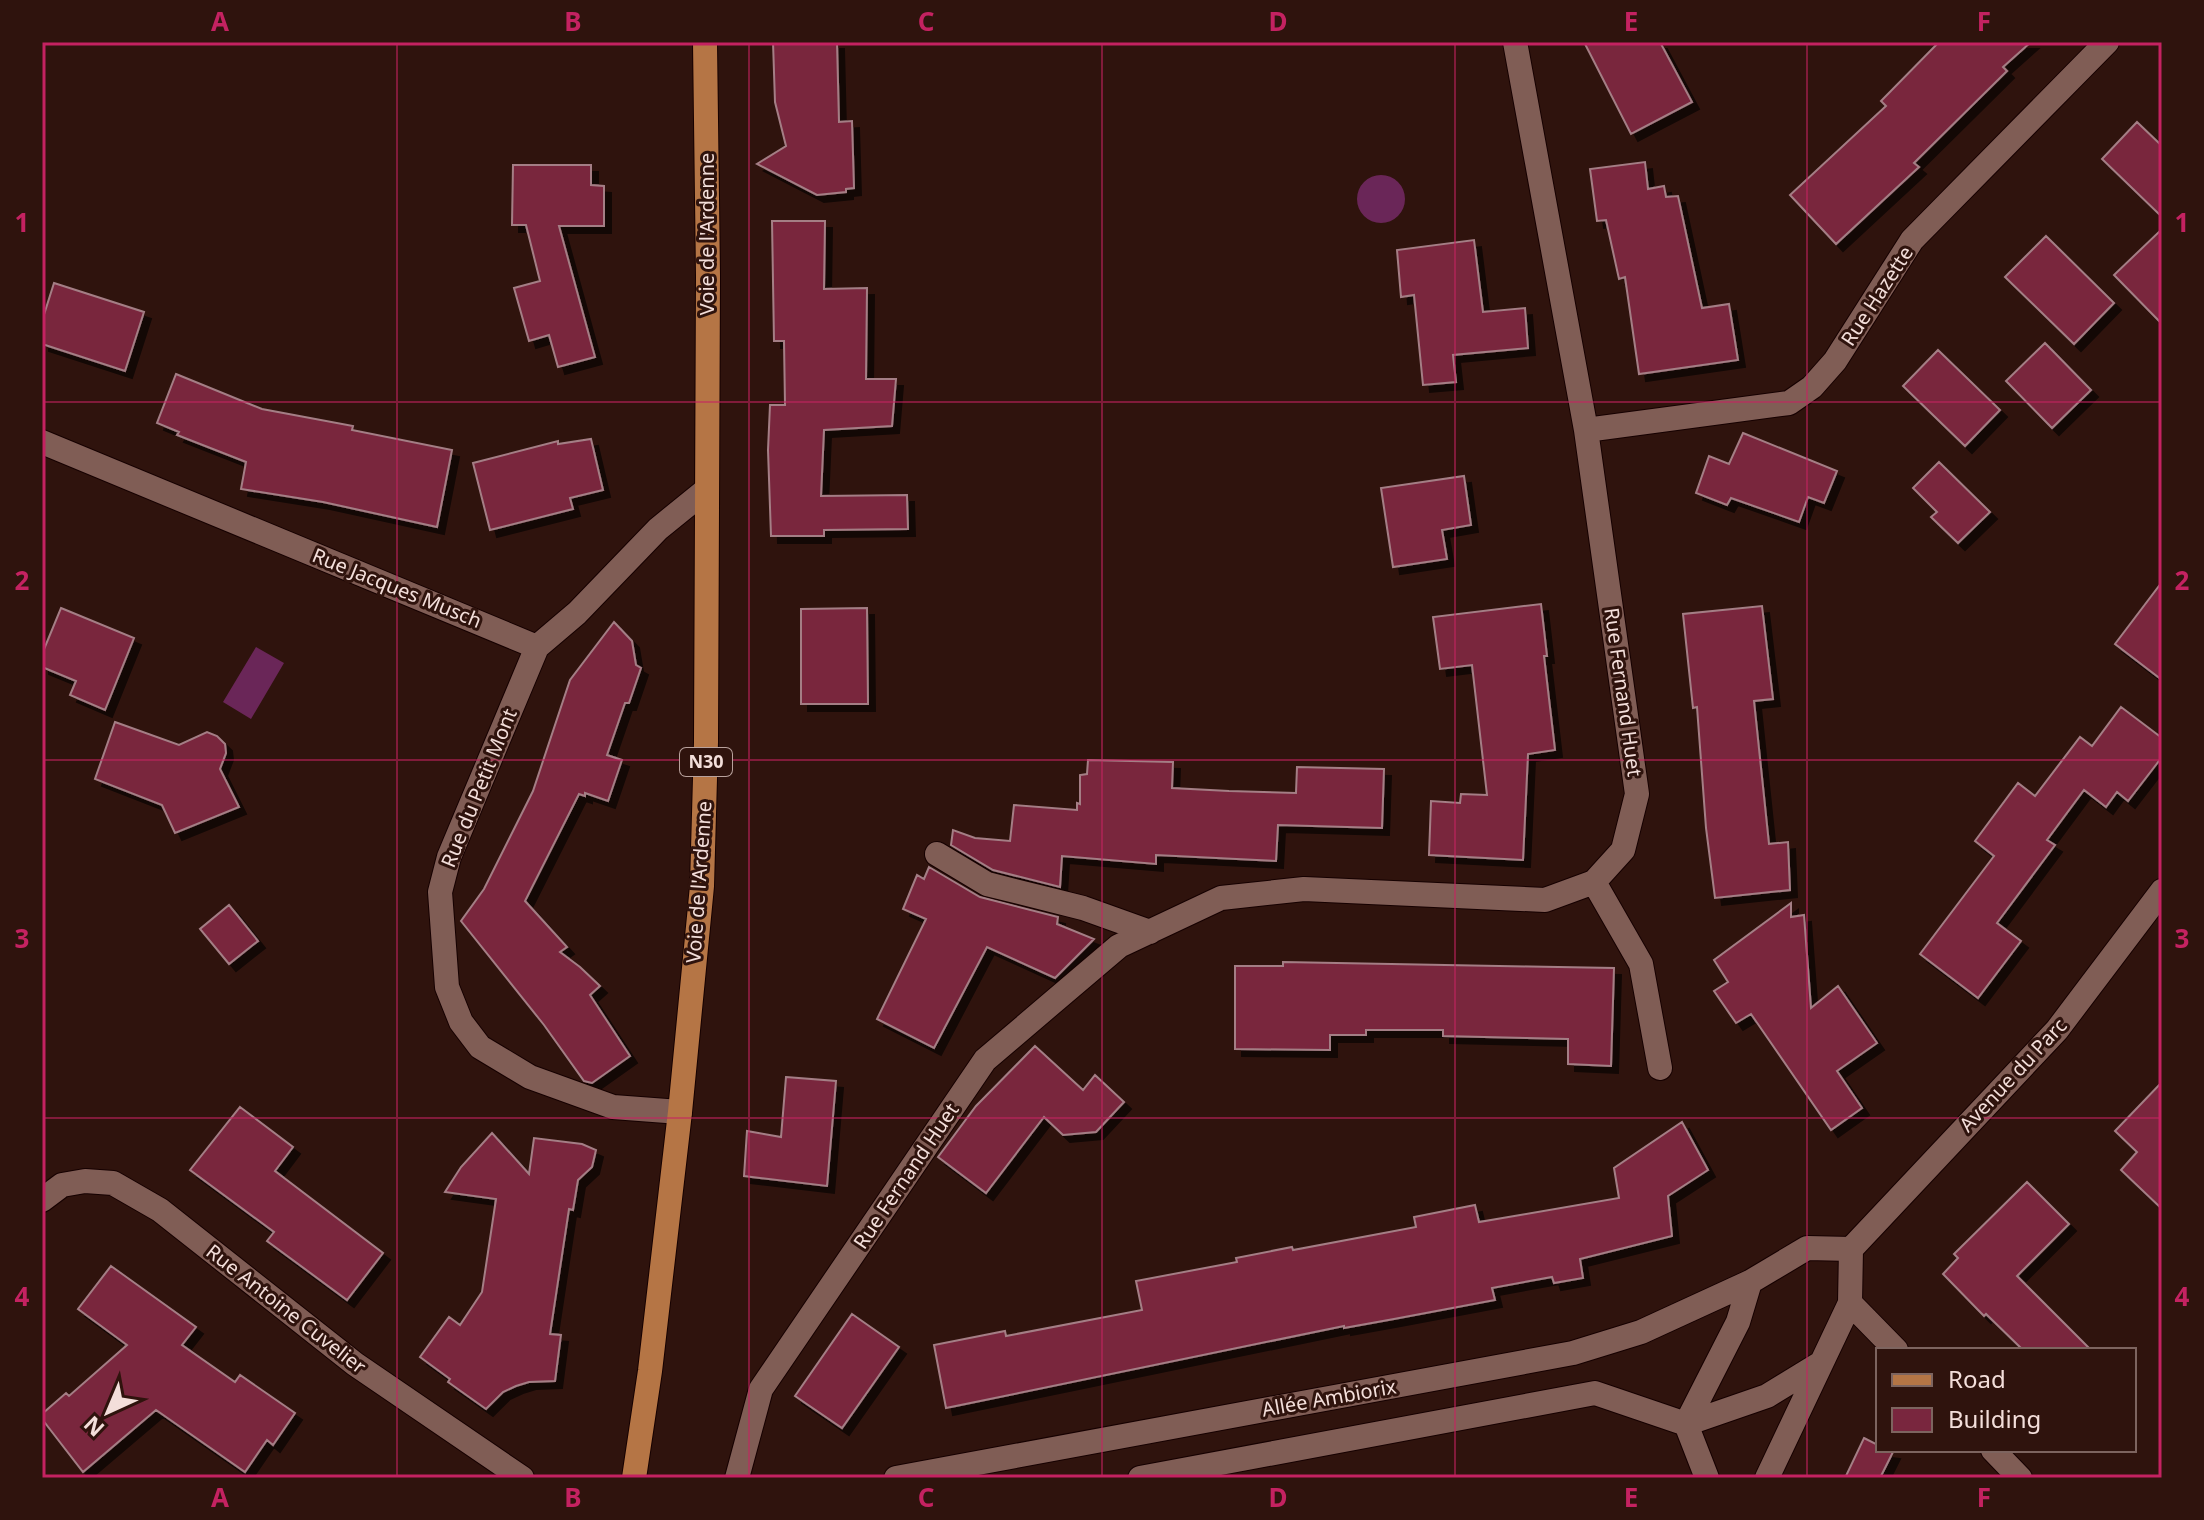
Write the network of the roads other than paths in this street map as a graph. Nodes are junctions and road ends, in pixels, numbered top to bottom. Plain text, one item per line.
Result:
1 (705, 42) edge
2 (1515, 42) edge
3 (2107, 42) edge
4 (1586, 430) junction
5 (42, 442) edge
6 (706, 490) junction
7 (537, 647) junction
8 (937, 854) dead end
9 (1594, 882) junction
10 (2162, 891) edge
11 (1150, 932) junction
12 (1660, 1068) dead end
13 (680, 1112) junction
14 (42, 1200) edge
15 (1851, 1249) junction
16 (1750, 1282) junction
17 (1850, 1303) junction
18 (1894, 1348) edge
19 (1821, 1363) junction
20 (1686, 1424) junction
21 (1995, 1452) edge
22 (522, 1478) edge
23 (634, 1478) edge
24 (737, 1478) edge
25 (896, 1478) edge
26 (1140, 1478) edge
27 (1707, 1478) edge
28 (1767, 1478) edge
29 (2020, 1478) edge

1 - 6 main road, Voie de l'Ardenne / N30
2 - 4 street, Rue Fernand Huet
3 - 4 street, Rue Hazette
4 - 9 street, Rue Fernand Huet
5 - 7 street, Rue Jacques Musch
6 - 7 street
6 - 13 main road, Voie de l'Ardenne / N30
7 - 13 street, Rue du Petit Mont
8 - 11 street
9 - 11 street, Rue Fernand Huet
9 - 12 street
10 - 15 street, Avenue du Parc
11 - 24 street, Rue Fernand Huet
13 - 23 main road, Voie de l'Ardenne / N30
14 - 22 street, Rue Antoine Cuvelier
15 - 16 street
15 - 17 street
16 - 20 street
16 - 25 street, Allée Ambiorix
17 - 18 street
17 - 19 street
19 - 20 street
19 - 28 street
20 - 26 street
20 - 27 street
21 - 29 street

